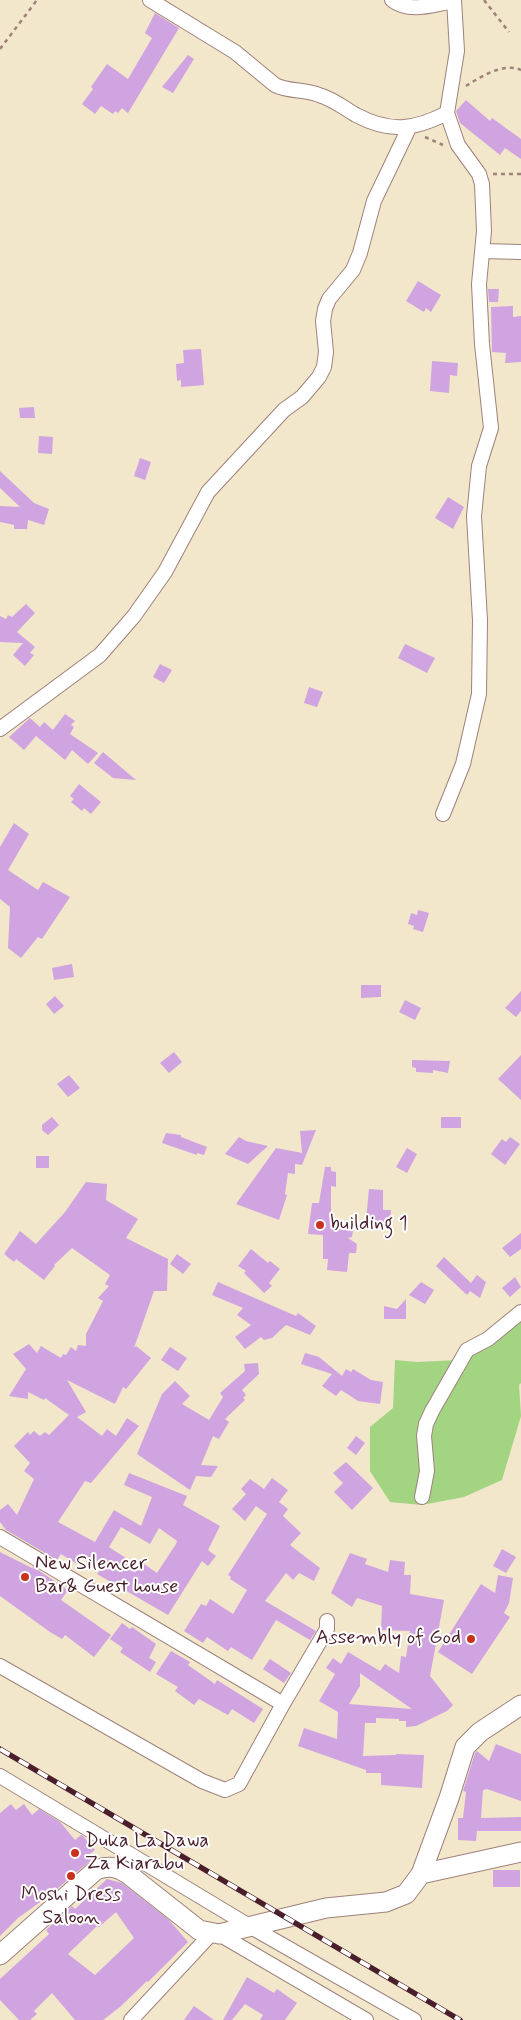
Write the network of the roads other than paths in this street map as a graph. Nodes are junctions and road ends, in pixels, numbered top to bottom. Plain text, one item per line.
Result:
1 (150, 0) edge
2 (392, 0) edge
3 (454, 1) edge
4 (448, 106) junction
5 (408, 130) junction
6 (482, 251) junction
7 (521, 252) edge
8 (0, 729) edge
9 (443, 814) dead end
10 (521, 1312) edge
11 (422, 1497) dead end
12 (0, 1537) edge
13 (327, 1621) dead end
14 (0, 1666) edge
15 (282, 1704) junction
16 (521, 1705) edge
17 (0, 1776) edge
18 (521, 1852) edge
19 (421, 1874) junction
20 (251, 1928) junction
21 (215, 1934) junction
22 (0, 1955) edge
23 (131, 2020) edge
24 (366, 2020) edge
25 (414, 2020) edge

1 - 5 street
2 - 3 street
3 - 4 street
4 - 5 street
4 - 6 street
5 - 8 street
6 - 7 street
6 - 9 street
10 - 11 street
12 - 15 street
13 - 15 street
14 - 15 street
16 - 19 street
17 - 20 street
18 - 19 street
19 - 20 street
20 - 21 street
20 - 25 street
21 - 22 street
21 - 23 street
21 - 24 street

